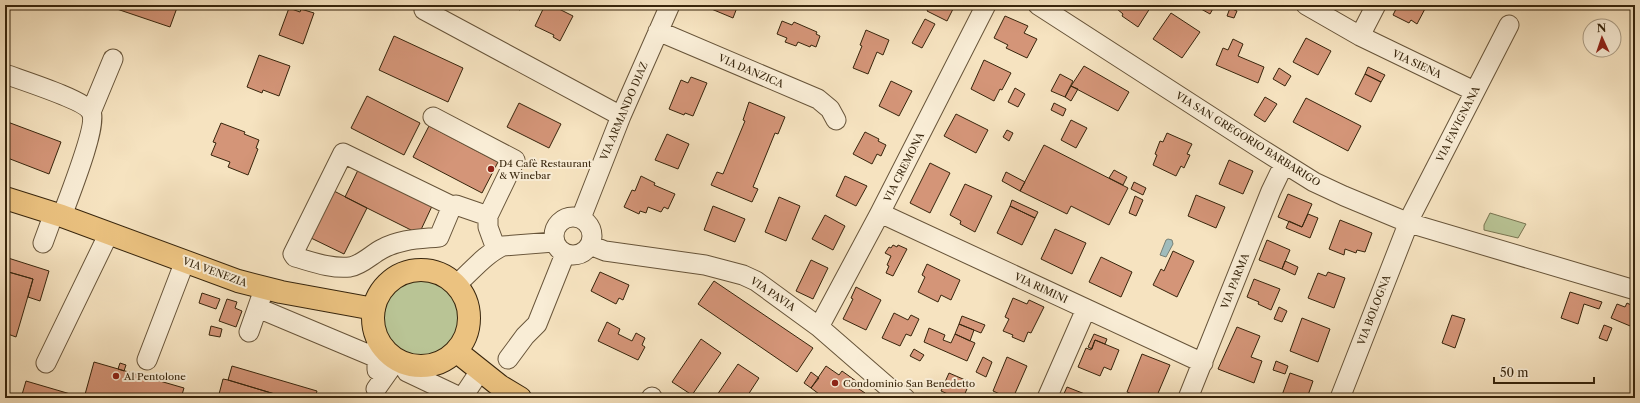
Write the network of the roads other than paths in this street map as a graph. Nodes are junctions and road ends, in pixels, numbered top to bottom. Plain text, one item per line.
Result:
1 (670, 5) edge
2 (986, 5) edge
3 (1306, 5) edge
4 (1376, 5) edge
5 (1040, 6) edge
6 (424, 10) dead end
7 (1509, 25) dead end
8 (658, 31) junction
9 (1360, 36) junction
10 (113, 58) dead end
11 (5, 74) edge
12 (1474, 91) junction
13 (91, 112) junction
14 (621, 116) junction
15 (433, 117) dead end
16 (836, 120) dead end
17 (1284, 164) junction
18 (5, 198) edge
19 (452, 206) junction
20 (880, 212) junction
21 (58, 215) junction
22 (488, 216) junction
23 (581, 218) junction
24 (1409, 223) junction
25 (109, 233) junction
26 (43, 243) dead end
27 (590, 245) junction
28 (560, 248) junction
29 (496, 249) junction
30 (184, 260) junction
31 (456, 284) junction
32 (1635, 290) edge
33 (261, 298) junction
34 (374, 309) junction
35 (1086, 309) junction
36 (819, 327) junction
37 (249, 332) dead end
38 (377, 347) junction
39 (456, 351) junction
40 (147, 360) dead end
41 (508, 360) dead end
42 (402, 362) junction
43 (46, 363) dead end
44 (1203, 363) junction
45 (480, 371) junction
46 (375, 393) edge
47 (462, 398) edge
48 (520, 398) edge
49 (905, 398) edge
50 (1047, 398) edge
51 (1188, 398) edge
52 (1340, 398) edge

1 - 8 street, VIA ARMANDO DIAZ
2 - 20 street, VIA CREMONA
3 - 9 street, VIA SIENA
4 - 9 street
5 - 17 street, VIA SAN GREGORIO BARBARIGO
6 - 14 street
7 - 12 street, VIA FAVIGNANA
8 - 14 street, VIA ARMANDO DIAZ
8 - 16 street, VIA DANZICA
9 - 12 street, VIA SIENA
10 - 13 street
11 - 13 street
12 - 24 street, VIA FAVIGNANA
13 - 21 street
14 - 23 street, VIA ARMANDO DIAZ
15 - 22 street
17 - 24 street, VIA SAN GREGORIO BARBARIGO
17 - 44 street, VIA PARMA
18 - 21 main road, VIA VENEZIA
19 - 19 street
19 - 22 street
20 - 35 street, VIA RIMINI
20 - 36 street, VIA CREMONA
21 - 25 main road, VIA VENEZIA
21 - 26 street
22 - 29 street
23 - 27 street
23 - 28 street
24 - 32 street, VIA SAN GREGORIO BARBARIGO
24 - 52 street, VIA BOLOGNA
25 - 30 main road, VIA VENEZIA
25 - 43 street
27 - 28 street
27 - 36 street, VIA PAVIA
28 - 29 street
28 - 41 street
29 - 31 street
30 - 33 main road, VIA VENEZIA
30 - 40 street
31 - 34 main road
31 - 39 main road
33 - 34 main road, VIA VENEZIA
33 - 37 street
33 - 38 street
34 - 38 main road
35 - 44 street, VIA RIMINI
35 - 50 street
36 - 49 street, VIA PAVIA
38 - 42 main road
38 - 46 street
39 - 42 main road
39 - 45 main road
42 - 46 street
42 - 47 street
44 - 51 street, VIA PARMA
45 - 47 street
45 - 48 main road

